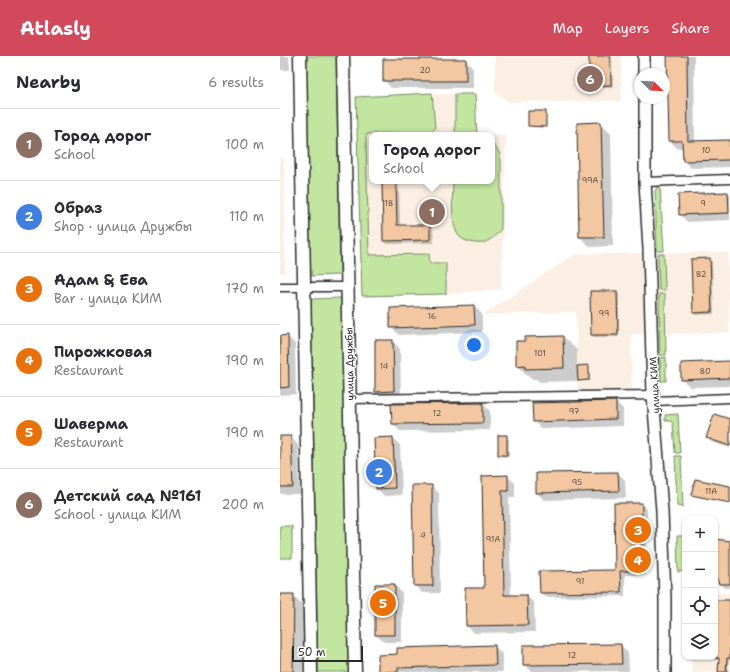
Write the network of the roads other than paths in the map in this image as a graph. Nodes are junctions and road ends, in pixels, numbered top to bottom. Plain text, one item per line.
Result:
1 (300, 56) edge
2 (343, 56) edge
3 (644, 56) edge
4 (644, 68) edge
5 (645, 104) edge
6 (730, 179) edge
7 (645, 182) junction
8 (280, 287) edge
9 (304, 287) junction
10 (348, 287) junction
11 (654, 398) junction
12 (730, 398) edge
13 (350, 399) junction
14 (311, 672) edge
15 (356, 672) edge
16 (665, 672) edge

1 - 9 main road
2 - 10 main road, улица Дружбы
3 - 4 street
5 - 7 street, улица КИМ
6 - 7 street
7 - 11 street, улица КИМ
8 - 9 street
9 - 10 street
9 - 14 main road
10 - 13 main road, улица Дружбы
11 - 12 street
11 - 13 street
11 - 16 street, улица КИМ
13 - 15 main road, улица Дружбы

